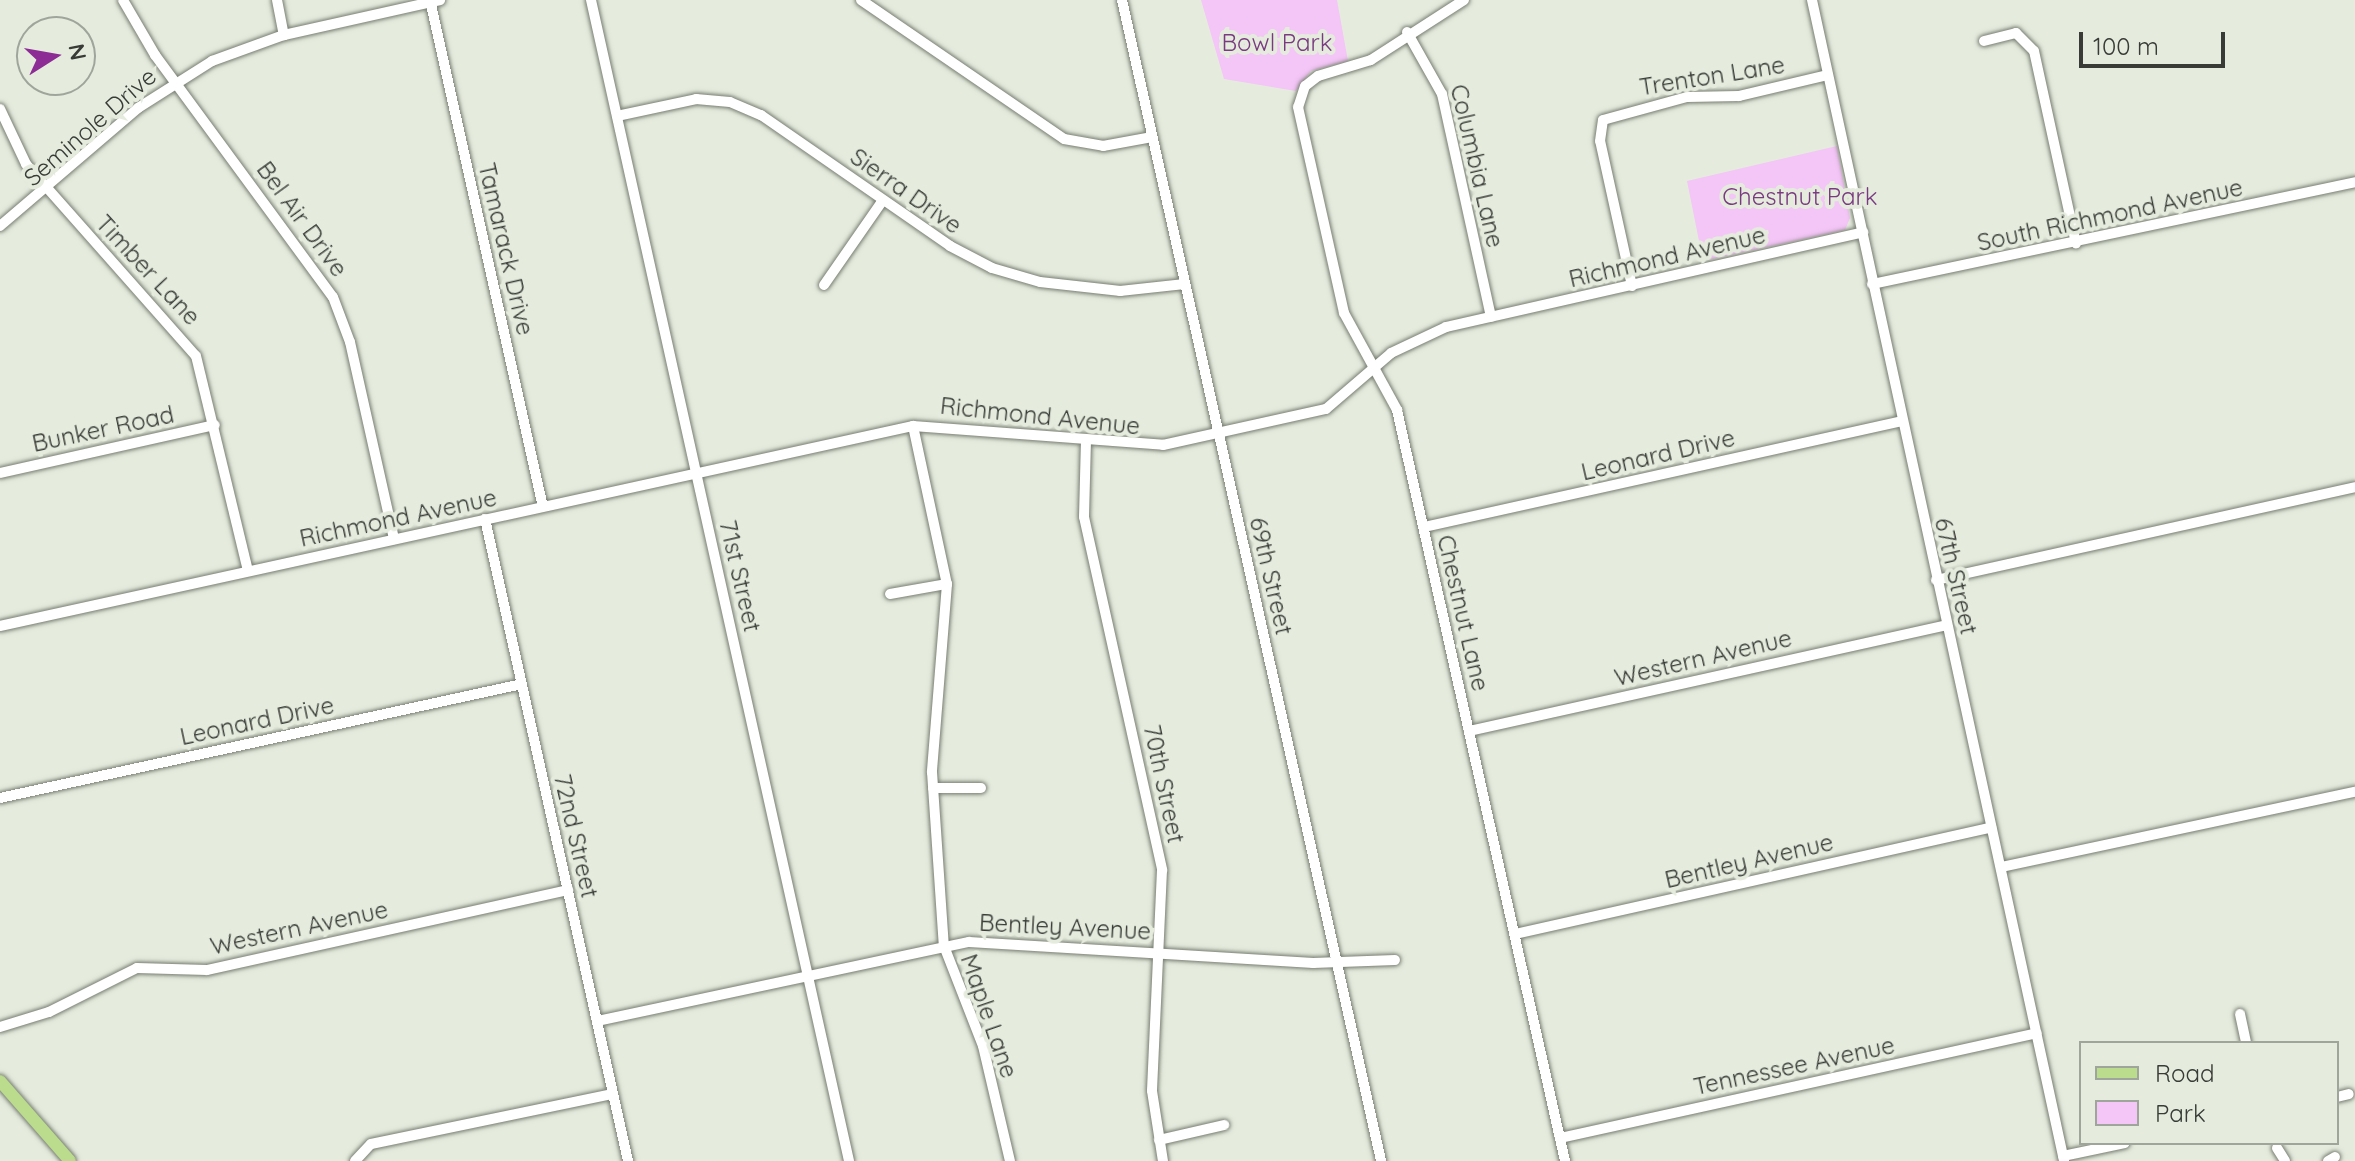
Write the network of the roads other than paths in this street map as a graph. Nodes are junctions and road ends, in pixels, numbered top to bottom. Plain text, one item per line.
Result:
1 (123, 0) edge
2 (277, 0) edge
3 (591, 0) edge
4 (861, 0) edge
5 (1122, 0) edge
6 (1464, 0) edge
7 (1812, 0) edge
8 (433, 1) edge
9 (1407, 32) junction
10 (284, 35) junction
11 (1984, 41) dead end
12 (1828, 75) junction
13 (174, 81) junction
14 (0, 109) edge
15 (617, 116) junction
16 (1152, 137) junction
17 (2355, 182) edge
18 (49, 190) junction
19 (883, 200) junction
20 (0, 226) edge
21 (1863, 232) junction
22 (2076, 243) junction
23 (1185, 284) junction
24 (1872, 284) junction
25 (824, 285) dead end
26 (1632, 286) junction
27 (1491, 317) junction
28 (1371, 371) junction
29 (1901, 421) junction
30 (215, 425) junction
31 (913, 426) junction
32 (1219, 433) junction
33 (1086, 440) junction
34 (0, 473) edge
35 (697, 474) junction
36 (2355, 487) edge
37 (543, 507) junction
38 (485, 519) junction
39 (1424, 527) junction
40 (394, 539) junction
41 (248, 571) junction
42 (1936, 580) junction
43 (947, 584) junction
44 (890, 594) dead end
45 (1946, 625) junction
46 (0, 626) edge
47 (522, 684) junction
48 (1469, 731) junction
49 (933, 788) junction
50 (981, 788) dead end
51 (2355, 792) edge
52 (0, 798) edge
53 (1991, 828) junction
54 (2001, 867) junction
55 (568, 890) junction
56 (1515, 934) junction
57 (944, 946) junction
58 (1162, 952) junction
59 (1395, 960) dead end
60 (1337, 964) junction
61 (808, 975) junction
62 (2240, 1014) dead end
63 (597, 1021) junction
64 (0, 1027) edge
65 (2037, 1033) junction
66 (2246, 1041) edge
67 (0, 1081) edge
68 (613, 1094) junction
69 (2349, 1094) dead end
70 (2339, 1096) edge
71 (1224, 1125) dead end
72 (1560, 1138) junction
73 (1159, 1140) junction
74 (2117, 1145) edge
75 (2277, 1148) dead end
76 (358, 1156) edge
77 (2063, 1158) edge
78 (70, 1161) edge
79 (628, 1161) edge
80 (849, 1161) edge
81 (1010, 1161) edge
82 (1163, 1161) edge
83 (1381, 1161) edge
84 (1565, 1161) edge
85 (2285, 1161) edge

1 - 13 street, Bel Air Drive
2 - 10 street
3 - 15 street, 71st Street
4 - 16 street
5 - 16 street, 69th Street
6 - 9 street
7 - 12 street, 67th Street
8 - 10 street, Seminole Drive
8 - 37 street, Tamarack Drive
9 - 27 street, Columbia Lane
9 - 28 street, Chestnut Lane
10 - 13 street, Seminole Drive
11 - 22 street
12 - 21 street, 67th Street
12 - 26 street, Trenton Lane
13 - 18 street, Seminole Drive
13 - 40 street, Bel Air Drive
14 - 18 street, Timber Lane
15 - 19 street, Sierra Drive
15 - 35 street, 71st Street
16 - 23 street, 69th Street
17 - 22 street, South Richmond Avenue
18 - 20 street, Seminole Drive
18 - 30 street, Timber Lane
19 - 23 street, Sierra Drive
19 - 25 street
21 - 24 street, 67th Street
21 - 26 street, Richmond Avenue
22 - 24 street, South Richmond Avenue
23 - 32 street, 69th Street
24 - 29 street, 67th Street
26 - 27 street, Richmond Avenue
27 - 28 street, Richmond Avenue
28 - 32 street, Richmond Avenue
28 - 39 street, Chestnut Lane
29 - 39 street, Leonard Drive
29 - 42 street, 67th Street
30 - 34 street, Bunker Road
30 - 41 street, Timber Lane
31 - 33 street, Richmond Avenue
31 - 35 street, Richmond Avenue
31 - 43 street, Maple Lane
32 - 33 street, Richmond Avenue
32 - 60 street, 69th Street
33 - 58 street, 70th Street
35 - 37 street, Richmond Avenue
35 - 61 street, 71st Street
36 - 42 street
37 - 38 street, Richmond Avenue
38 - 40 street, Richmond Avenue
38 - 47 street, 72nd Street
39 - 48 street, Chestnut Lane
40 - 41 street, Richmond Avenue
41 - 46 street, Richmond Avenue
42 - 45 street, 67th Street
43 - 44 street
43 - 49 street, Maple Lane
45 - 48 street, Western Avenue
45 - 53 street, 67th Street
47 - 52 street, Leonard Drive
47 - 55 street, 72nd Street
48 - 56 street, Chestnut Lane
49 - 50 street
49 - 57 street, Maple Lane
51 - 54 street
53 - 54 street, 67th Street
53 - 56 street, Bentley Avenue
54 - 65 street, 67th Street
55 - 63 street, 72nd Street
55 - 64 street, Western Avenue
56 - 72 street, Chestnut Lane
57 - 58 street, Bentley Avenue
57 - 61 street, Bentley Avenue
57 - 81 street, Maple Lane
58 - 60 street, Bentley Avenue
58 - 73 street, 70th Street
59 - 60 street, Bentley Avenue
60 - 83 street, 69th Street
61 - 63 street, Bentley Avenue
61 - 80 street, 71st Street
62 - 66 street
63 - 68 street, 72nd Street
65 - 72 street, Tennessee Avenue
65 - 77 street, 67th Street
67 - 78 main road
68 - 76 street
68 - 79 street, 72nd Street
69 - 70 street
71 - 73 street
72 - 84 street, Chestnut Lane
73 - 82 street, 70th Street
74 - 77 street
75 - 85 street

